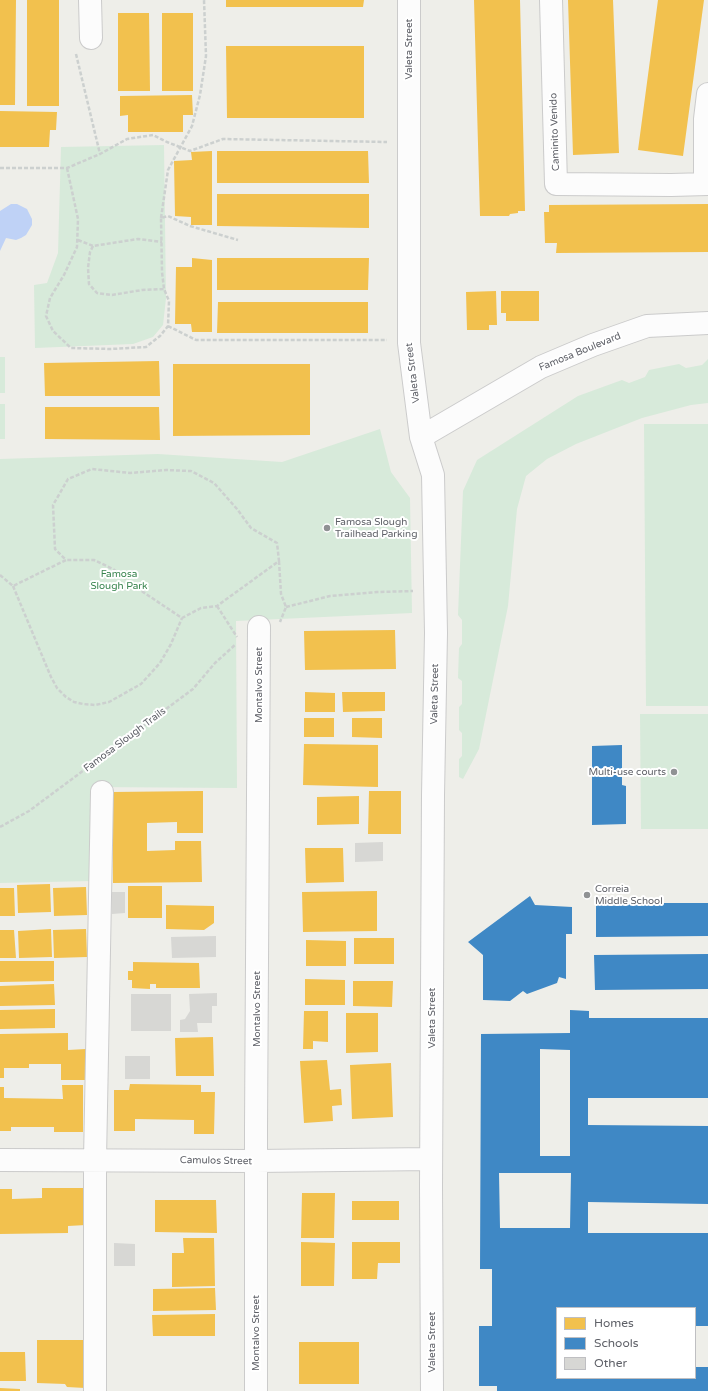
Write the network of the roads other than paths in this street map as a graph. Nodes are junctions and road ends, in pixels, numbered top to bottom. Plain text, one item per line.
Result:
1 (90, 0) edge
2 (409, 0) edge
3 (551, 0) edge
4 (83, 43) road end
5 (708, 94) edge
6 (707, 184) edge
7 (708, 323) edge
8 (421, 437) junction
9 (260, 627) road end
10 (102, 792) dead end
11 (431, 1159) junction
12 (0, 1160) edge
13 (95, 1160) junction
14 (256, 1161) junction
15 (94, 1391) edge
16 (256, 1391) edge
17 (432, 1391) edge

1 - 4 street
2 - 8 street, Valeta Street
3 - 6 street, Caminito Venido
5 - 6 street
7 - 8 street, Famosa Boulevard
8 - 11 street, Valeta Street
9 - 14 street, Montalvo Street
10 - 13 street
11 - 14 street, Camulos Street
11 - 17 street, Valeta Street
12 - 13 street, Camulos Street
13 - 14 street, Camulos Street
13 - 15 street
14 - 16 street, Montalvo Street

